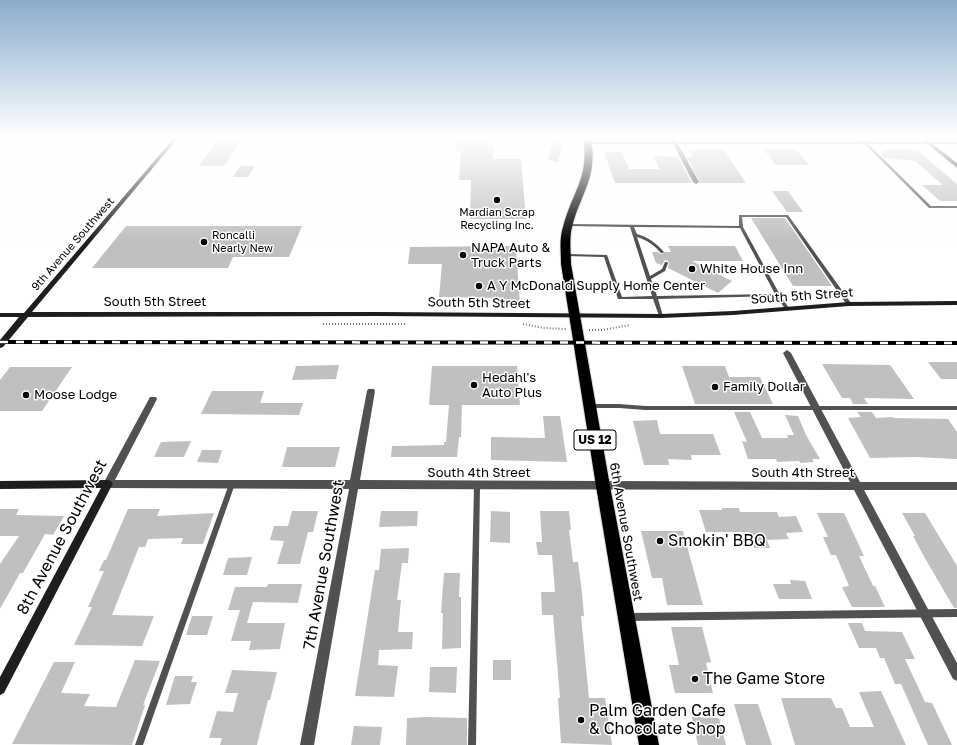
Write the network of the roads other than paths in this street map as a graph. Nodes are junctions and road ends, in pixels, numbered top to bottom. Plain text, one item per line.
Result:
1 (146, 173) edge
2 (588, 173) edge
3 (691, 173) edge
4 (895, 173) edge
5 (696, 182) dead end
6 (957, 207) edge
7 (568, 225) junction
8 (632, 226) junction
9 (741, 227) junction
10 (635, 235) junction
11 (662, 252) dead end
12 (566, 255) junction
13 (666, 263) dead end
14 (649, 279) junction
15 (778, 295) junction
16 (655, 298) junction
17 (957, 303) edge
18 (849, 304) junction
19 (787, 308) junction
20 (25, 314) junction
21 (0, 315) edge
22 (574, 316) junction
23 (661, 316) junction
24 (0, 345) edge
25 (787, 353) dead end
26 (371, 391) dead end
27 (153, 399) dead end
28 (589, 406) junction
29 (957, 408) edge
30 (816, 409) junction
31 (108, 484) junction
32 (232, 484) junction
33 (0, 485) edge
34 (354, 485) junction
35 (477, 486) junction
36 (603, 486) junction
37 (857, 486) junction
38 (957, 486) edge
39 (924, 613) junction
40 (957, 613) edge
41 (626, 617) junction
42 (957, 675) edge
43 (0, 689) edge
44 (139, 745) edge
45 (308, 745) edge
46 (472, 745) edge
47 (649, 745) edge

1 - 20 street, 9th Avenue Southwest
2 - 7 highway, 6th Avenue Southwest / US 12
3 - 5 street
4 - 6 lane
7 - 8 lane
7 - 12 highway, 6th Avenue Southwest / US 12
8 - 9 lane
8 - 10 lane
9 - 15 lane
9 - 18 lane
10 - 11 lane
10 - 14 lane
12 - 16 lane
12 - 22 highway, 6th Avenue Southwest / US 12
13 - 14 lane
14 - 16 lane
15 - 16 lane
15 - 19 lane
16 - 23 lane
17 - 18 street, South 5th Street
18 - 19 street, South 5th Street
19 - 23 street, South 5th Street
20 - 21 street, South 5th Street
20 - 22 street, South 5th Street
20 - 24 street, 9th Avenue Southwest
22 - 23 street, South 5th Street
22 - 28 highway, 6th Avenue Southwest / US 12
25 - 30 street
26 - 34 street, 7th Avenue Southwest
27 - 31 street, 8th Avenue Southwest
28 - 30 lane
28 - 36 highway, 6th Avenue Southwest / US 12
29 - 30 lane
30 - 37 street
31 - 32 street, South 4th Street
31 - 33 street, South 4th Street
31 - 43 street, 8th Avenue Southwest
32 - 34 street, South 4th Street
32 - 44 lane
34 - 35 street, South 4th Street
34 - 45 street, 7th Avenue Southwest
35 - 36 street, South 4th Street
35 - 46 lane
36 - 37 street, South 4th Street
36 - 41 highway, 6th Avenue Southwest / US 12
37 - 38 street, South 4th Street
37 - 39 street
39 - 40 lane
39 - 41 lane
39 - 42 street
41 - 47 highway, 6th Avenue Southwest / US 12

